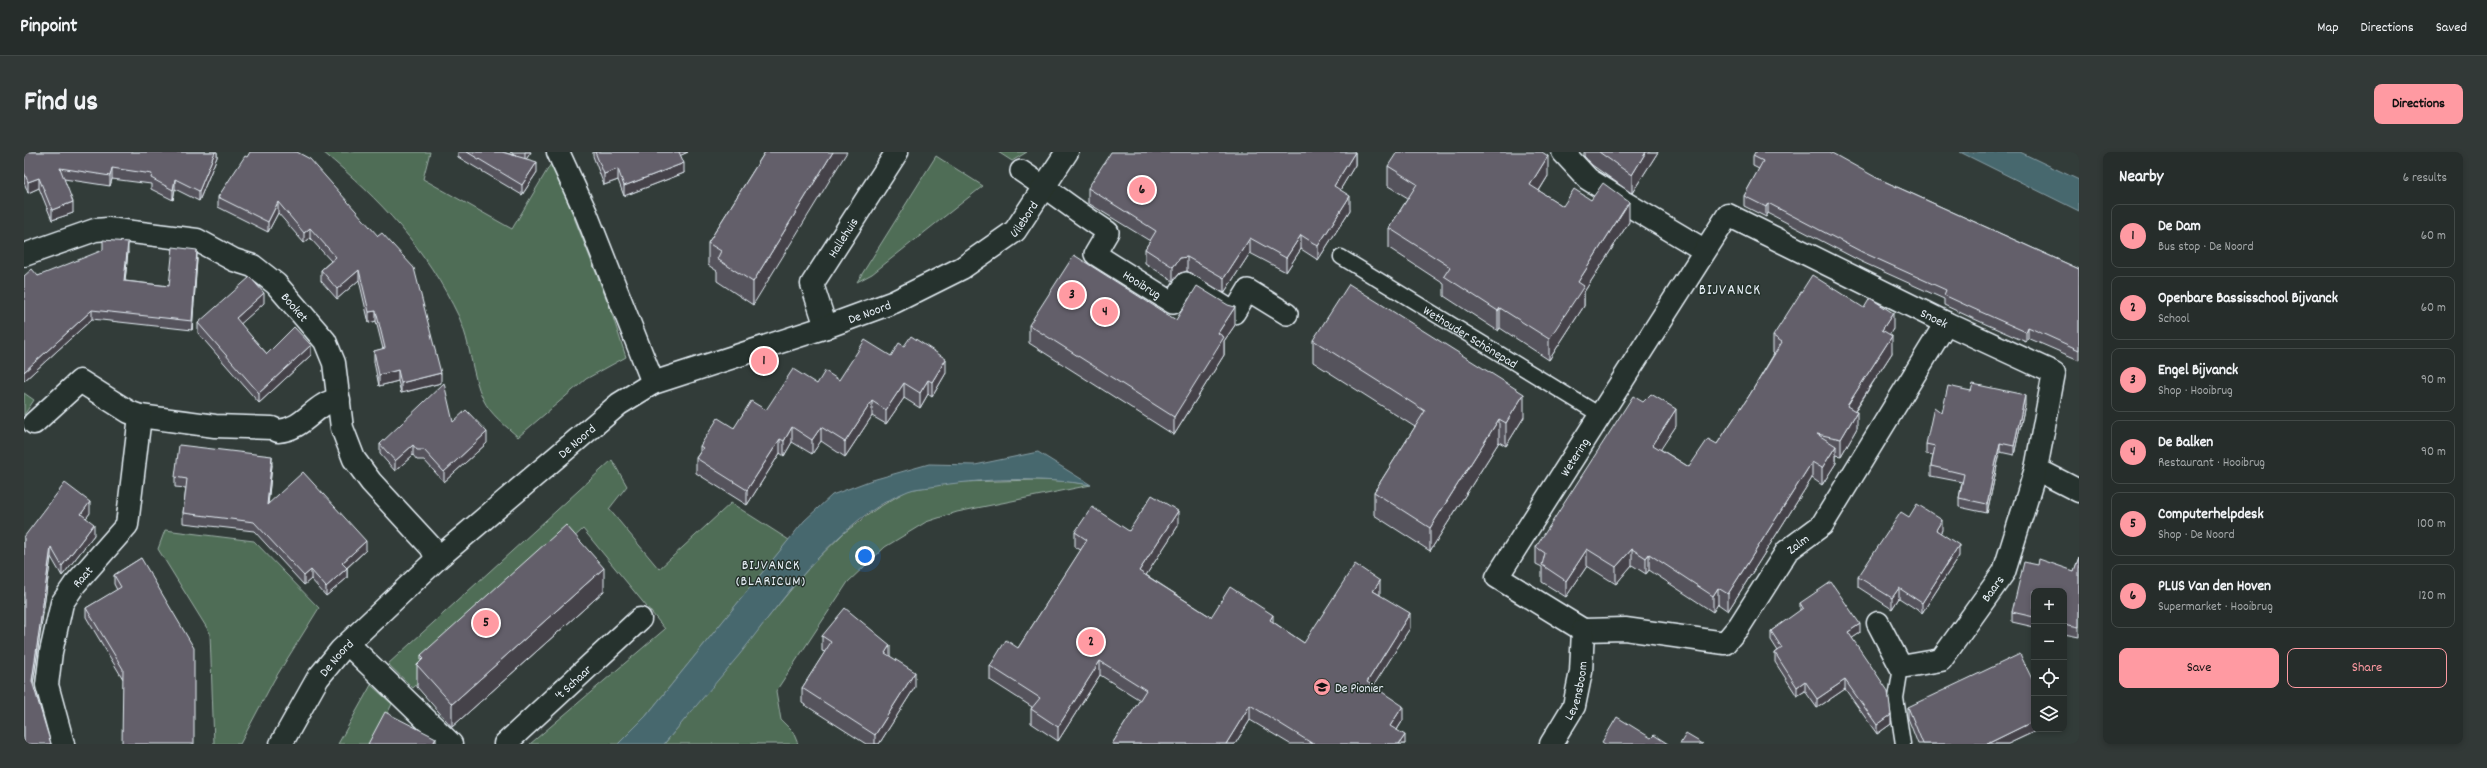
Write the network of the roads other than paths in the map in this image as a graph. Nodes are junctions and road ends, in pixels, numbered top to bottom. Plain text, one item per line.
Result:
1 (558, 152) edge
2 (897, 152) edge
3 (1067, 152) edge
4 (1562, 152) edge
5 (1021, 171) dead end
6 (1045, 186) junction
7 (1728, 214) joint
8 (1704, 250) junction
9 (24, 255) edge
10 (1341, 257) dead end
11 (962, 268) joint
12 (1287, 314) dead end
13 (1946, 322) junction
14 (826, 327) junction
15 (653, 383) junction
16 (339, 400) junction
17 (1600, 415) junction
18 (140, 416) junction
19 (34, 423) dead end
20 (2036, 469) junction
21 (2079, 491) edge
22 (437, 559) junction
23 (640, 619) dead end
24 (1878, 623) dead end
25 (1583, 630) junction
26 (348, 644) junction
27 (1901, 667) junction
28 (63, 744) edge
29 (282, 744) edge
30 (451, 744) edge
31 (505, 744) edge
32 (1551, 744) edge
33 (1903, 744) edge

1 - 15 street
2 - 14 street, Hallehuis
3 - 6 street, Uilebord
4 - 8 street
5 - 6 street, Hooibrug
6 - 11 street, Uilebord
6 - 12 street, Hooibrug
7 - 8 street, Wetering
7 - 13 street, Snoek
8 - 17 street, Wetering
9 - 16 street, Booket
10 - 17 lane, Wethouder Schönepad
11 - 14 street, De Noord
13 - 20 street, Snoek
13 - 25 street, Zalm
14 - 15 street, De Noord
15 - 22 street, De Noord
16 - 18 street
16 - 22 street, Booket
17 - 25 street, Wetering
18 - 19 street
18 - 28 street, Raat
20 - 21 street
20 - 27 street, Baars
22 - 26 street, De Noord
23 - 31 street, 't Schaar
24 - 27 street
25 - 32 street, Levensboom
26 - 29 street, De Noord
26 - 30 street
27 - 33 lane

